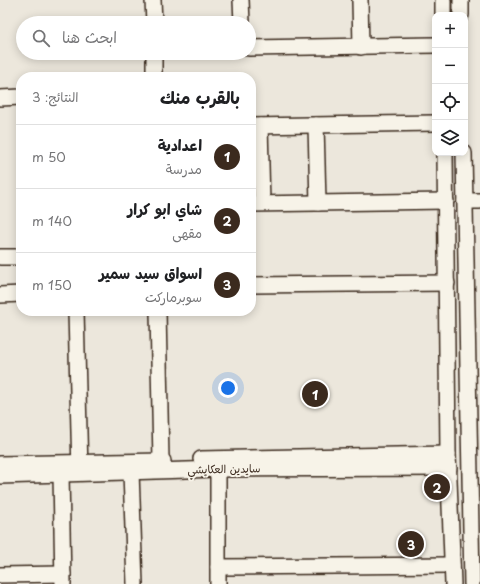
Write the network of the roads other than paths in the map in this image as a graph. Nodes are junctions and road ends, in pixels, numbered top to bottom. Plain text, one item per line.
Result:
1 (153, 0) edge
2 (241, 0) edge
3 (360, 0) edge
4 (443, 0) edge
5 (461, 0) edge
6 (443, 12) edge
7 (461, 12) edge
8 (154, 16) edge
9 (242, 16) edge
10 (432, 45) edge
11 (361, 47) junction
12 (256, 48) edge
13 (154, 60) edge
14 (154, 72) edge
15 (16, 97) edge
16 (0, 98) edge
17 (432, 123) edge
18 (316, 125) junction
19 (256, 126) edge
20 (445, 156) edge
21 (464, 156) edge
22 (446, 201) junction
23 (465, 201) junction
24 (480, 201) edge
25 (318, 203) junction
26 (257, 204) edge
27 (446, 220) junction
28 (465, 220) junction
29 (465, 244) junction
30 (446, 249) junction
31 (16, 256) edge
32 (0, 257) edge
33 (447, 283) junction
34 (256, 285) edge
35 (16, 294) edge
36 (0, 295) edge
37 (76, 316) edge
38 (158, 316) edge
39 (449, 460) junction
40 (160, 461) junction
41 (0, 464) edge
42 (80, 468) junction
43 (218, 468) junction
44 (131, 472) junction
45 (61, 474) junction
46 (0, 476) edge
47 (475, 478) edge
48 (475, 503) edge
49 (452, 565) junction
50 (218, 567) junction
51 (0, 575) edge
52 (63, 579) edge
53 (135, 584) edge
54 (218, 584) edge
55 (453, 584) edge
56 (472, 584) edge

1 - 8 street
2 - 9 street
3 - 11 street
4 - 6 street
5 - 7 street
10 - 11 street
11 - 12 street
13 - 14 street
15 - 16 street
17 - 18 street
18 - 19 street
18 - 25 street
19 - 26 street
20 - 22 street
21 - 23 street
22 - 25 street
22 - 27 street
23 - 24 street
23 - 28 street
25 - 26 street
27 - 28 street
27 - 30 street
28 - 29 street
29 - 30 street
29 - 47 street
30 - 33 street
31 - 32 street
33 - 34 street
33 - 39 street
35 - 36 street
37 - 42 street
38 - 40 street
39 - 40 street, سايدين العكايشي
39 - 43 street, سايدين العكايشي
39 - 49 street
40 - 42 street, سايدين العكايشي
41 - 42 street, سايدين العكايشي
42 - 44 street, سايدين العكايشي
42 - 45 street, سايدين العكايشي
43 - 44 street, سايدين العكايشي
43 - 50 street
44 - 53 street
45 - 46 street, سايدين العكايشي
45 - 52 street
47 - 48 street
48 - 56 street
49 - 50 street
49 - 55 street
50 - 54 street
51 - 52 street

